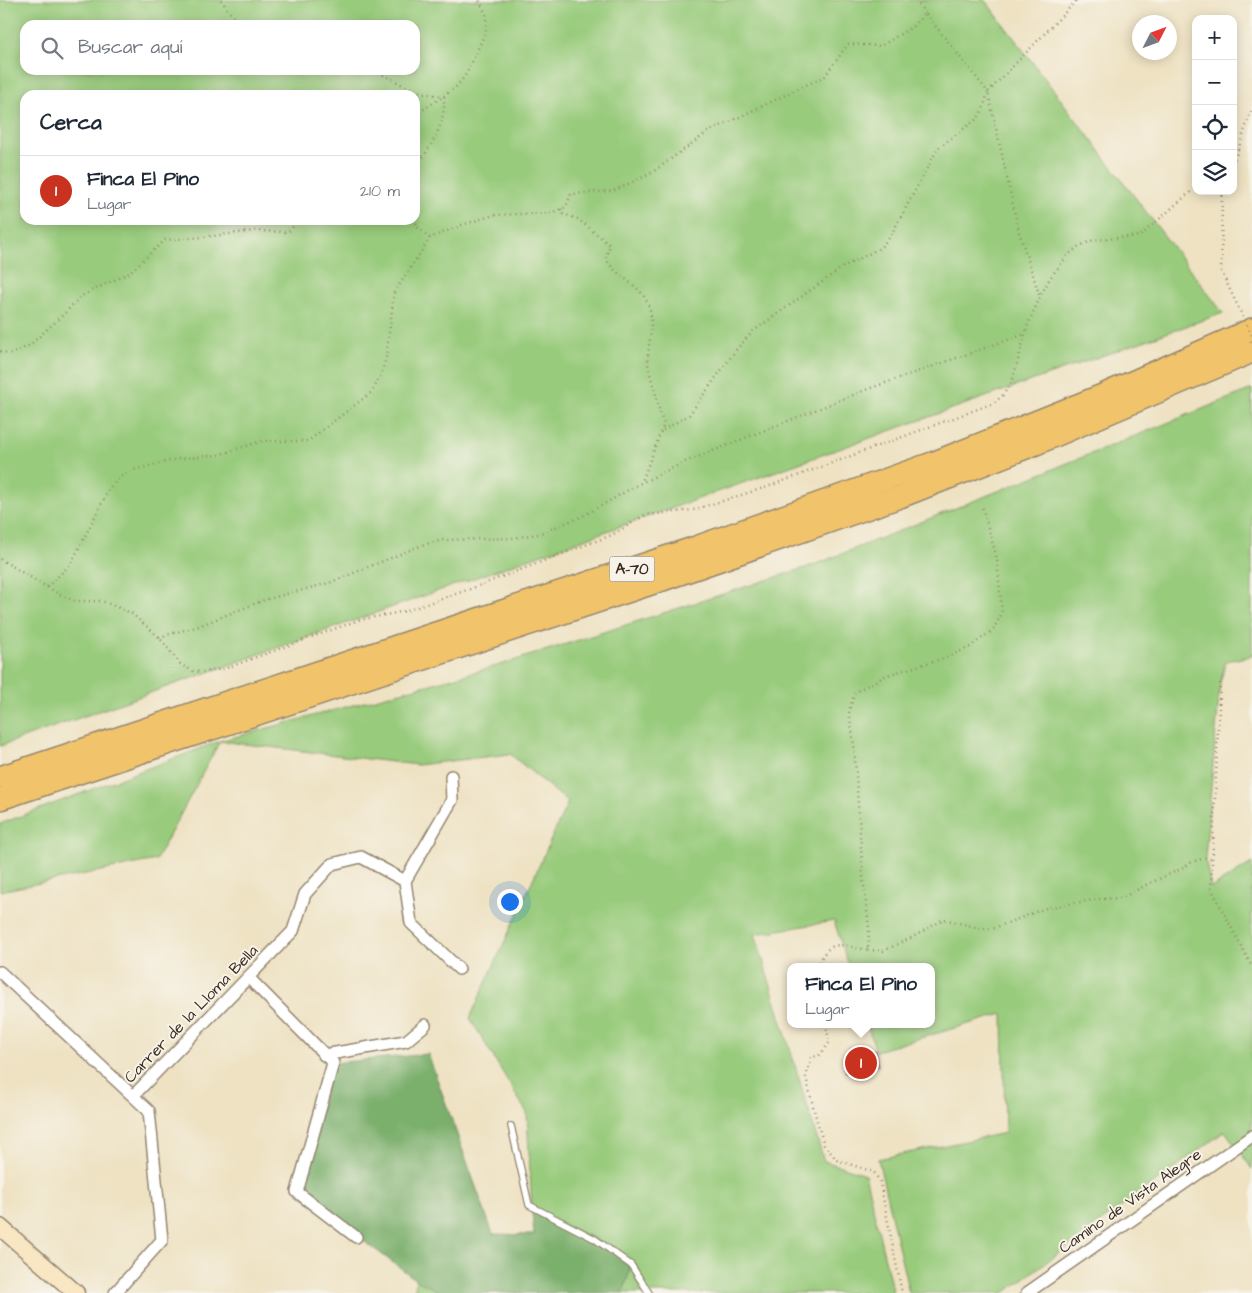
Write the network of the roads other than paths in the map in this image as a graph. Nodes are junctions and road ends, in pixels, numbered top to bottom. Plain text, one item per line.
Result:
1 (1252, 329) edge
2 (1252, 352) edge
3 (451, 776) dead end
4 (0, 777) edge
5 (0, 799) edge
6 (405, 880) junction
7 (459, 969) dead end
8 (0, 972) edge
9 (248, 977) junction
10 (425, 1025) dead end
11 (324, 1054) junction
12 (133, 1096) junction
13 (511, 1126) dead end
14 (1252, 1136) edge
15 (0, 1227) edge
16 (356, 1237) dead end
17 (76, 1293) edge
18 (115, 1293) edge
19 (649, 1293) edge
20 (1027, 1293) edge

1 - 4 highway, A-70
2 - 5 highway, A-70
3 - 6 street
6 - 7 street
6 - 9 street, Carrer de la Lloma Bella
8 - 12 street
9 - 11 street
9 - 12 street, Carrer de la Lloma Bella
10 - 11 street
11 - 16 street
12 - 18 street, Carrer de la Lloma Bella
13 - 19 lane
14 - 20 street, Camino de Vista Alegre
15 - 17 main road

